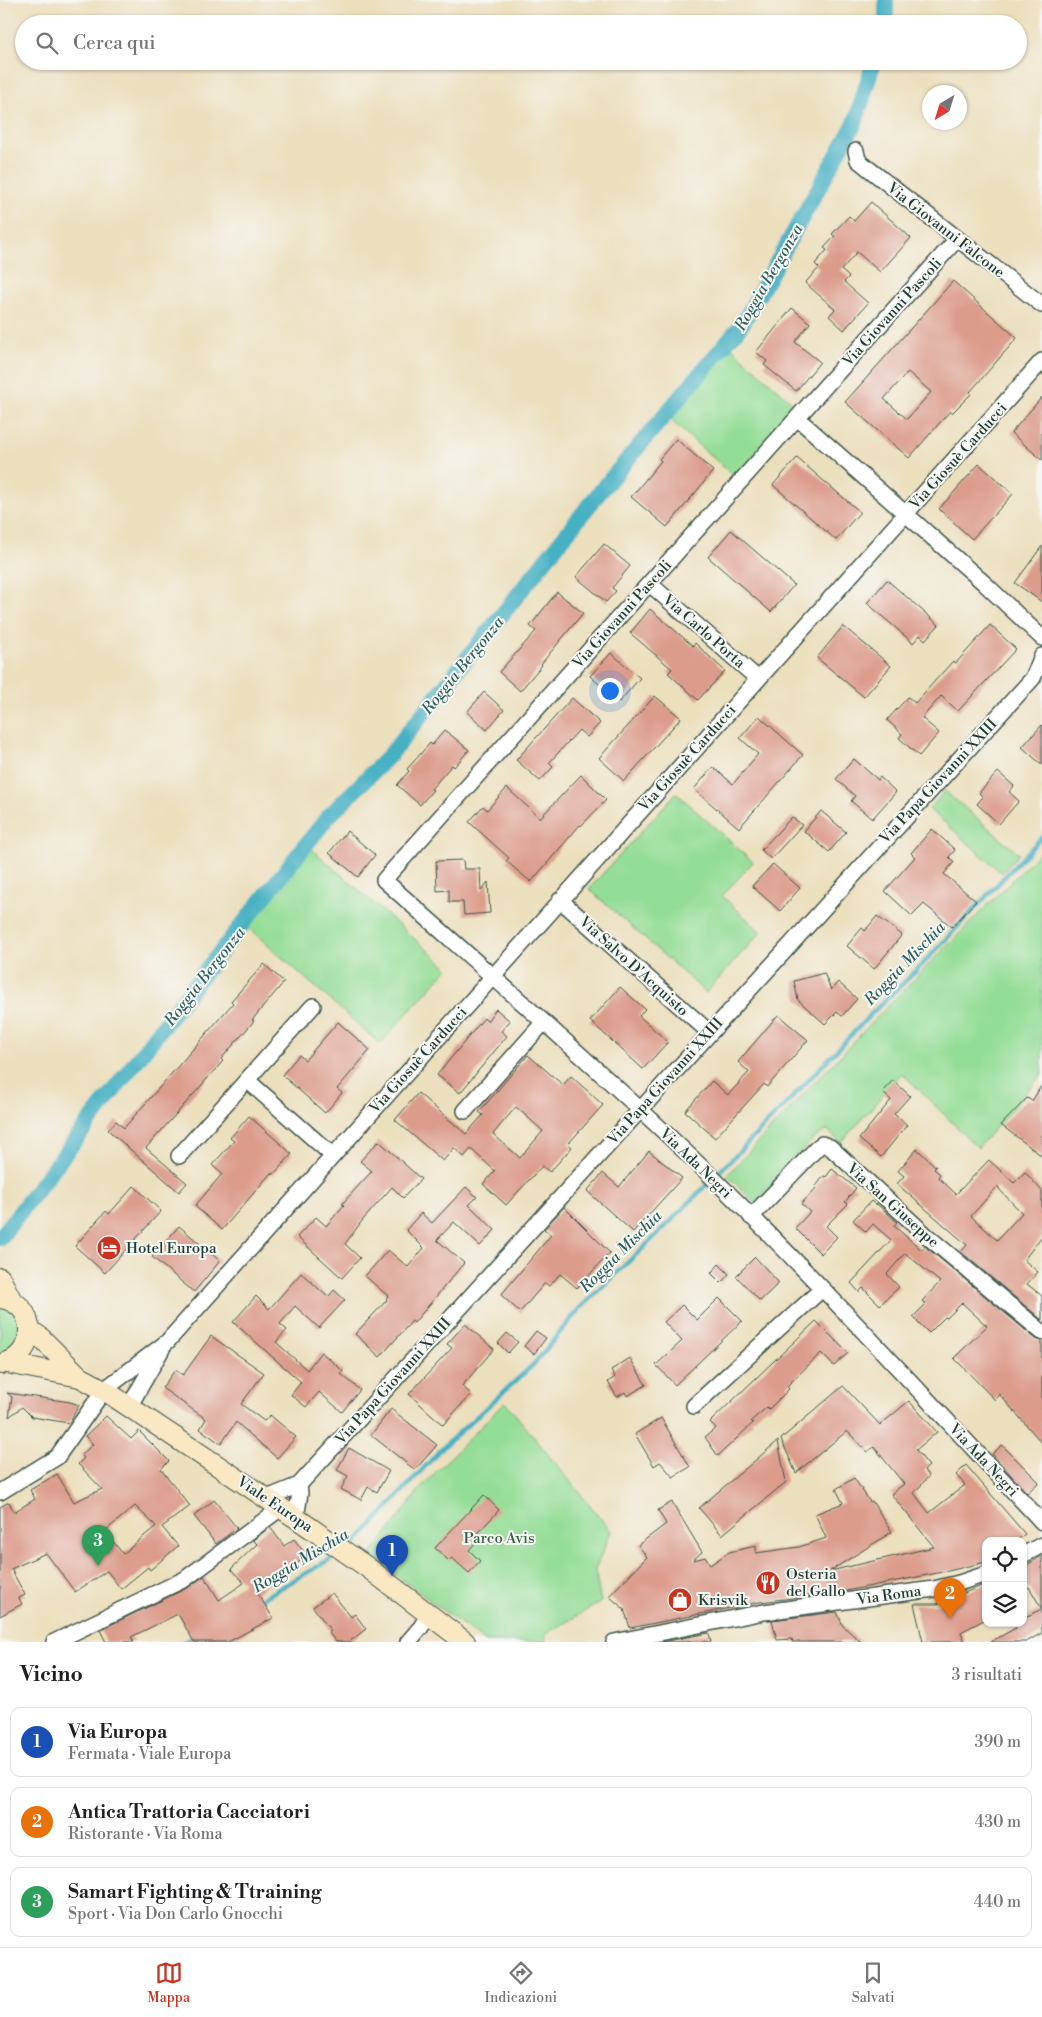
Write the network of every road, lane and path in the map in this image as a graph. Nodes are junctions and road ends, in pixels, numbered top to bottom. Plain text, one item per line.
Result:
1 (856, 150) dead end
2 (957, 239) junction
3 (1042, 305) edge
4 (1042, 361) edge
5 (797, 418) junction
6 (907, 514) junction
7 (650, 584) junction
8 (1042, 638) edge
9 (1042, 656) edge
10 (1037, 677) edge
11 (758, 678) junction
12 (560, 900) junction
13 (493, 976) junction
14 (313, 1006) dead end
15 (544, 1022) junction
16 (709, 1032) junction
17 (247, 1080) junction
18 (641, 1110) junction
19 (465, 1112) dead end
20 (332, 1154) junction
21 (178, 1156) dead end
22 (751, 1217) junction
23 (0, 1278) edge
24 (822, 1288) junction
25 (6, 1299) edge
26 (30, 1330) junction
27 (1042, 1332) edge
28 (167, 1342) junction
29 (4, 1364) edge
30 (80, 1377) junction
31 (104, 1390) junction
32 (694, 1406) dead end
33 (130, 1407) junction
34 (299, 1485) junction
35 (0, 1492) edge
36 (282, 1508) junction
37 (1042, 1522) edge
38 (1042, 1545) edge
39 (1027, 1553) edge
40 (982, 1575) edge
41 (428, 1615) junction
42 (54, 1642) edge
43 (408, 1642) edge
44 (465, 1642) edge
45 (614, 1642) edge

1 - 2 street, Via Giovanni Falcone
2 - 3 street, Via Giovanni Falcone
2 - 5 street, Via Giovanni Pascoli
4 - 6 street, Via Giosuè Carducci
5 - 6 street
5 - 7 street, Via Giovanni Pascoli
6 - 8 street
6 - 11 street, Via Giosuè Carducci
7 - 11 street, Via Carlo Porta
7 - 13 street, Via Giovanni Pascoli
9 - 10 street
10 - 16 street, Via Papa Giovanni XXIII
11 - 12 street, Via Giosuè Carducci
12 - 13 street, Via Giosuè Carducci
12 - 16 street, Via Salvo D'Acquisto
13 - 15 street, Via Ada Negri
13 - 20 street, Via Giosuè Carducci
14 - 17 street
15 - 18 street, Via Ada Negri
15 - 19 street
16 - 18 street, Via Papa Giovanni XXIII
17 - 20 street
17 - 21 street
18 - 22 street, Via Ada Negri
18 - 34 street, Via Papa Giovanni XXIII
20 - 28 street, Via Giosuè Carducci
22 - 24 street, Via Ada Negri
22 - 27 street, Via San Giuseppe
23 - 25 street
24 - 32 street
24 - 37 street, Via Ada Negri
25 - 26 street
26 - 29 street
26 - 30 street, Viale Europa
28 - 31 street, Via Giosuè Carducci
28 - 33 street, Via Giosuè Carducci
29 - 30 street, Viale Europa
30 - 31 street, Viale Europa
31 - 33 street, Viale Europa
31 - 35 street
33 - 36 street, Viale Europa
34 - 36 street
34 - 36 street
36 - 41 street, Viale Europa
36 - 42 street
38 - 39 street
40 - 45 street, Via Roma
41 - 43 street
41 - 44 street, Viale Europa

